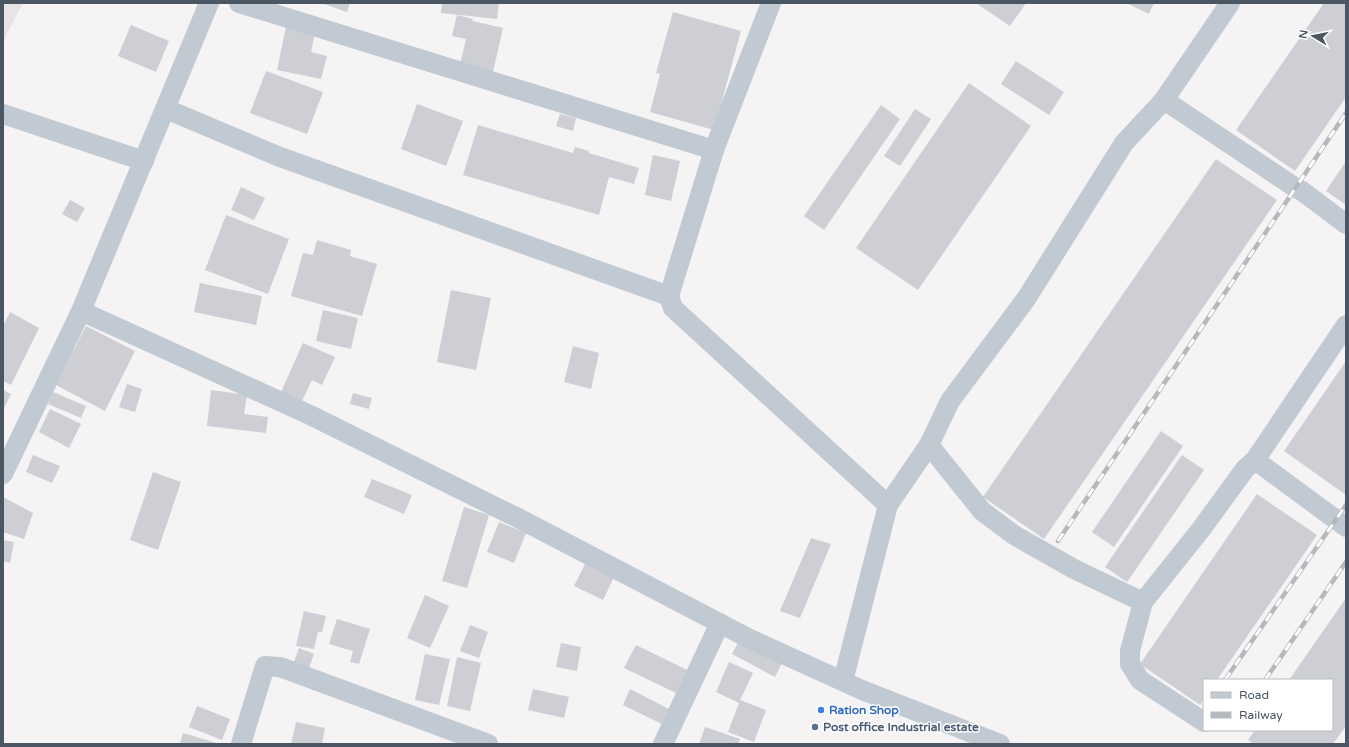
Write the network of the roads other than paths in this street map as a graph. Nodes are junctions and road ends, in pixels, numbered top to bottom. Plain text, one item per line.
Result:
1 (209, 3) edge
2 (239, 3) edge
3 (771, 3) edge
4 (1230, 3) edge
5 (1164, 100) junction
6 (166, 108) junction
7 (3, 114) edge
8 (714, 150) junction
9 (144, 161) junction
10 (1346, 224) edge
11 (669, 296) junction
12 (81, 311) junction
13 (1346, 325) edge
14 (929, 445) junction
15 (1255, 460) junction
16 (3, 474) edge
17 (888, 505) junction
18 (1346, 527) edge
19 (1143, 602) junction
20 (720, 623) junction
21 (843, 681) junction
22 (1203, 721) edge
23 (241, 744) edge
24 (488, 744) edge
25 (663, 744) edge
26 (1000, 744) edge

1 - 6 street
2 - 8 street
3 - 8 street
4 - 5 street
5 - 10 street
5 - 14 street
6 - 9 street
6 - 11 street
7 - 9 street
8 - 11 street
9 - 12 street
11 - 17 street
12 - 16 street
12 - 20 street
13 - 15 street
14 - 17 street
14 - 19 street
15 - 18 street
15 - 19 street
17 - 21 street
19 - 22 street
20 - 21 street
20 - 25 street
21 - 26 street
23 - 24 street

